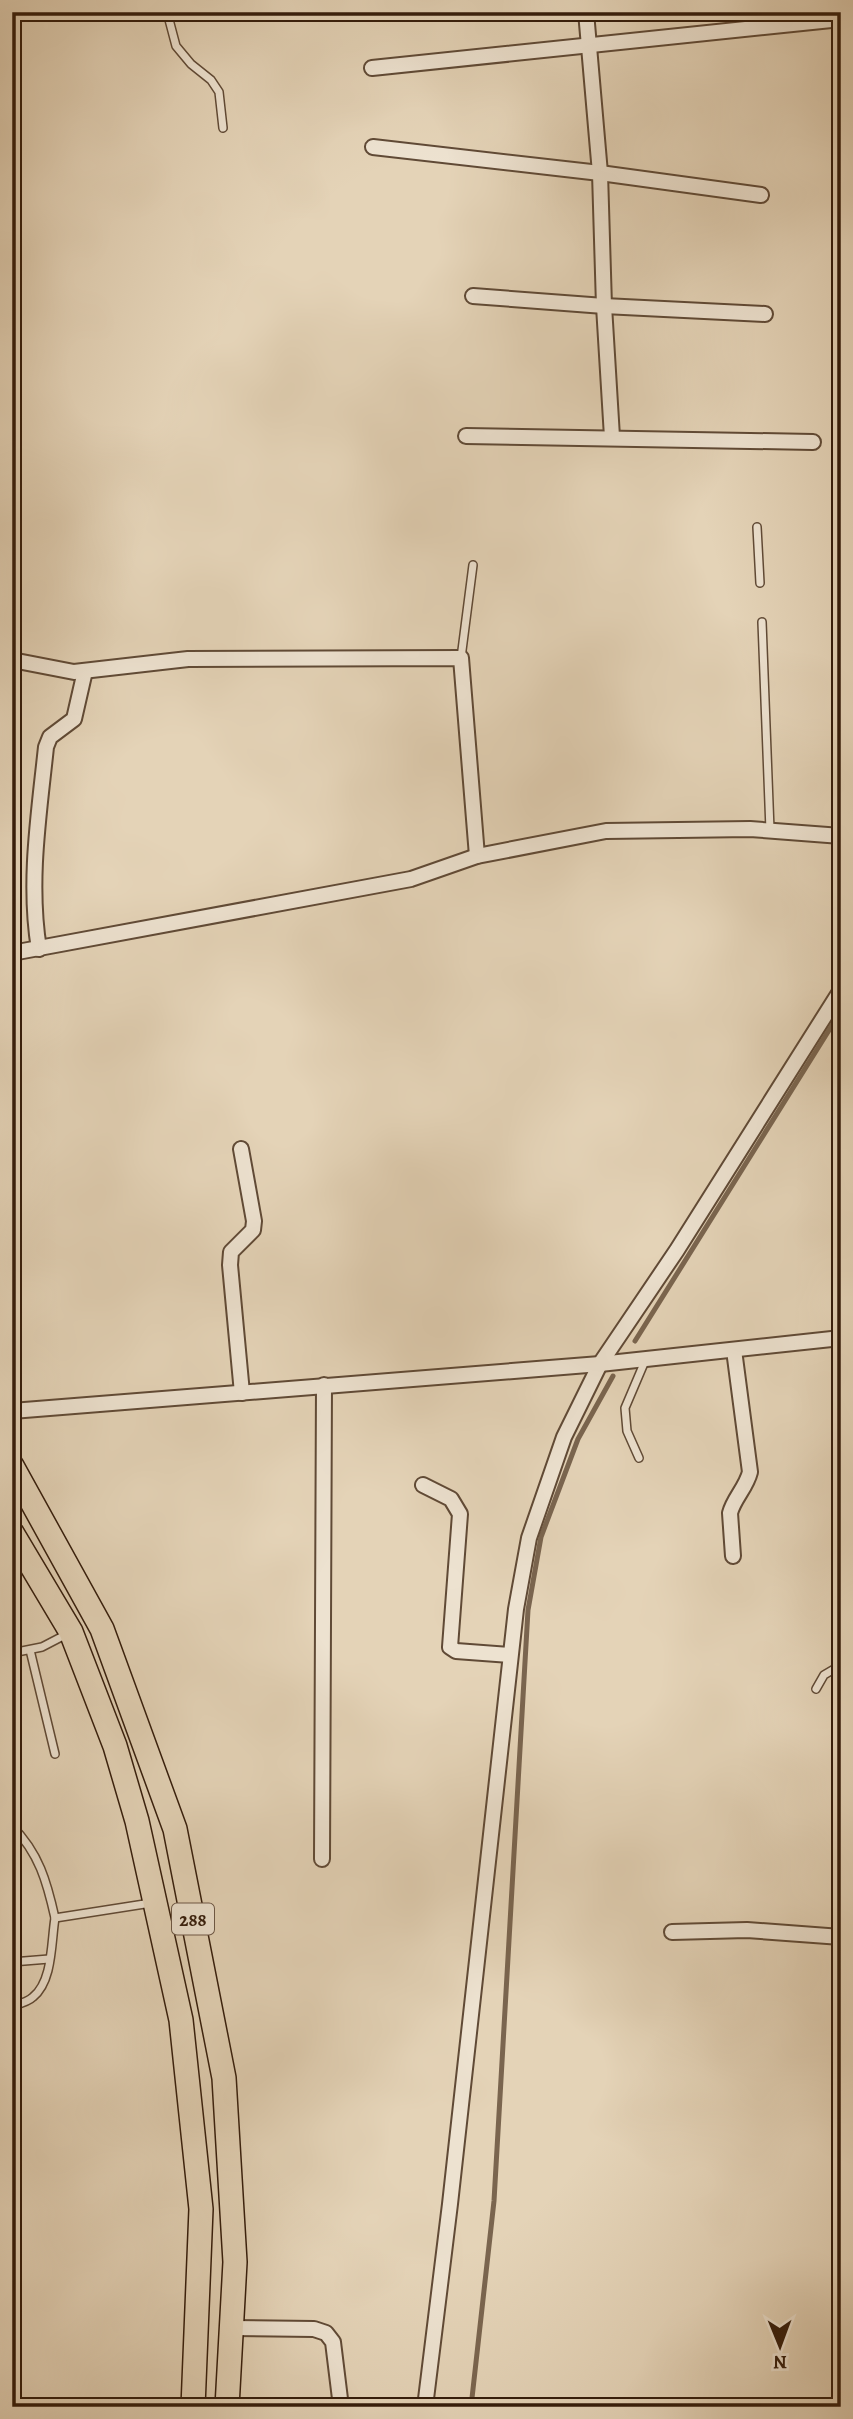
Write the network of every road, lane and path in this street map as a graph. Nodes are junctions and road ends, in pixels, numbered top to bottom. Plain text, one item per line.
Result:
1 (167, 12) edge
2 (586, 12) edge
3 (841, 19) edge
4 (589, 45) junction
5 (372, 68) dead end
6 (223, 128) dead end
7 (373, 147) dead end
8 (600, 173) junction
9 (761, 195) dead end
10 (473, 296) dead end
11 (604, 306) junction
12 (765, 314) dead end
13 (466, 436) dead end
14 (612, 437) junction
15 (813, 442) dead end
16 (757, 527) dead end
17 (473, 565) dead end
18 (760, 583) dead end
19 (762, 622) dead end
20 (461, 658) junction
21 (12, 660) edge
22 (85, 671) junction
23 (769, 830) junction
24 (841, 836) edge
25 (477, 856) junction
26 (39, 949) junction
27 (12, 953) edge
28 (841, 990) edge
29 (241, 1149) dead end
30 (841, 1338) edge
31 (734, 1350) junction
32 (645, 1359) junction
33 (600, 1364) junction
34 (324, 1385) junction
35 (242, 1393) junction
36 (13, 1408) edge
37 (639, 1458) dead end
38 (12, 1466) edge
39 (423, 1485) dead end
40 (12, 1533) edge
41 (733, 1556) dead end
42 (71, 1632) junction
43 (30, 1650) junction
44 (12, 1653) edge
45 (510, 1655) junction
46 (841, 1665) edge
47 (816, 1689) dead end
48 (55, 1754) dead end
49 (12, 1826) edge
50 (322, 1858) dead end
51 (155, 1903) junction
52 (55, 1918) junction
53 (672, 1931) dead end
54 (841, 1937) edge
55 (49, 1959) junction
56 (12, 1962) edge
57 (12, 2006) edge
58 (232, 2328) junction
59 (193, 2407) edge
60 (227, 2407) edge
61 (341, 2407) edge
62 (425, 2407) edge

1 - 6 lane
2 - 4 street
3 - 4 street
4 - 5 street
4 - 8 street
7 - 8 street
8 - 9 street
8 - 11 street
10 - 11 street
11 - 12 street
11 - 14 street
13 - 14 street
14 - 15 street
16 - 18 lane
17 - 20 lane
19 - 23 lane
20 - 22 street
20 - 25 street
21 - 22 street
22 - 26 street
23 - 24 street
23 - 25 street
25 - 26 street
26 - 27 street
28 - 33 street
29 - 35 street
30 - 31 street
31 - 32 street
31 - 41 street
32 - 33 street
32 - 37 lane
33 - 34 street
33 - 45 street
34 - 35 street
34 - 50 street
35 - 36 street
38 - 58 main road, 288
39 - 45 street
40 - 42 main road, 288
42 - 43 lane
42 - 51 main road, 288
43 - 44 lane
43 - 48 lane
45 - 62 street
46 - 47 lane
49 - 52 lane
51 - 52 lane
51 - 59 main road, 288
52 - 55 lane
53 - 54 street
55 - 56 lane
55 - 57 lane
58 - 60 main road, 288
58 - 61 street

